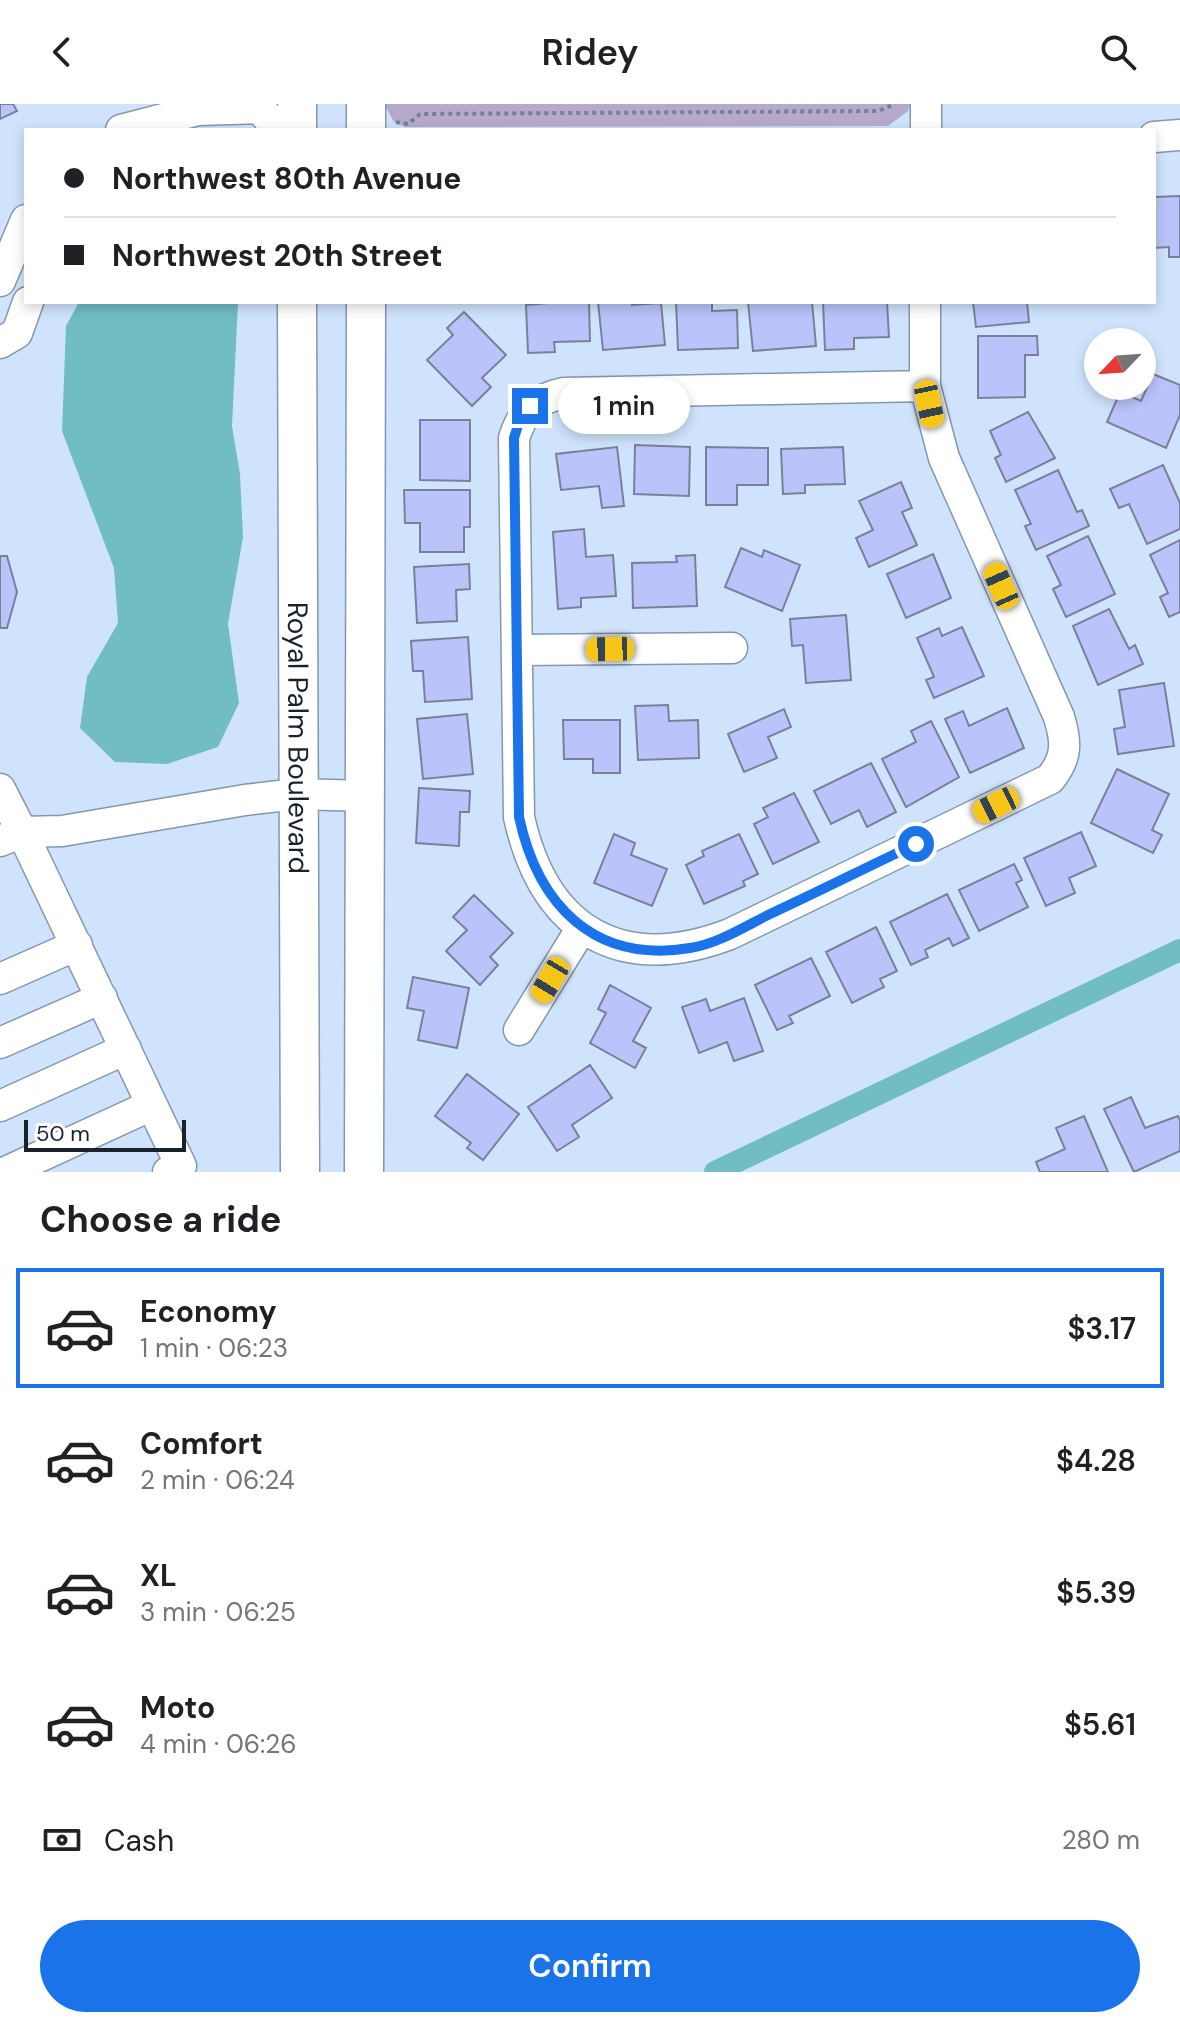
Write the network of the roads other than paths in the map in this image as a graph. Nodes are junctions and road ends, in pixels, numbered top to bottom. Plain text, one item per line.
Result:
1 (366, 104) edge
2 (926, 104) edge
3 (286, 124) edge
4 (129, 128) edge
5 (366, 128) edge
6 (926, 128) edge
7 (1180, 135) edge
8 (1156, 137) edge
9 (24, 224) edge
10 (3, 267) edge
11 (27, 304) edge
12 (297, 304) edge
13 (366, 304) edge
14 (925, 304) edge
15 (0, 343) edge
16 (925, 386) junction
17 (732, 648) dead end
18 (519, 650) junction
19 (0, 789) edge
20 (297, 794) junction
21 (366, 796) junction
22 (11, 836) edge
23 (581, 929) junction
24 (77, 945) junction
25 (0, 979) edge
26 (102, 998) junction
27 (519, 1030) dead end
28 (0, 1043) edge
29 (126, 1049) junction
30 (152, 1105) junction
31 (0, 1106) edge
32 (6, 1172) edge
33 (168, 1172) edge
34 (300, 1172) edge
35 (364, 1172) edge

1 - 5 main road
2 - 6 street
3 - 4 street
7 - 8 street
9 - 10 street
11 - 15 street
12 - 20 main road, Royal Palm Boulevard
13 - 21 main road
14 - 16 street
16 - 18 street
16 - 23 street
17 - 18 street
18 - 23 street
19 - 22 street
20 - 21 street
20 - 22 street
20 - 34 main road, Royal Palm Boulevard
21 - 35 main road
22 - 24 street
23 - 27 street
24 - 25 street
24 - 26 street
26 - 28 street
26 - 29 street
29 - 30 street
29 - 31 street
30 - 32 street
30 - 33 street

